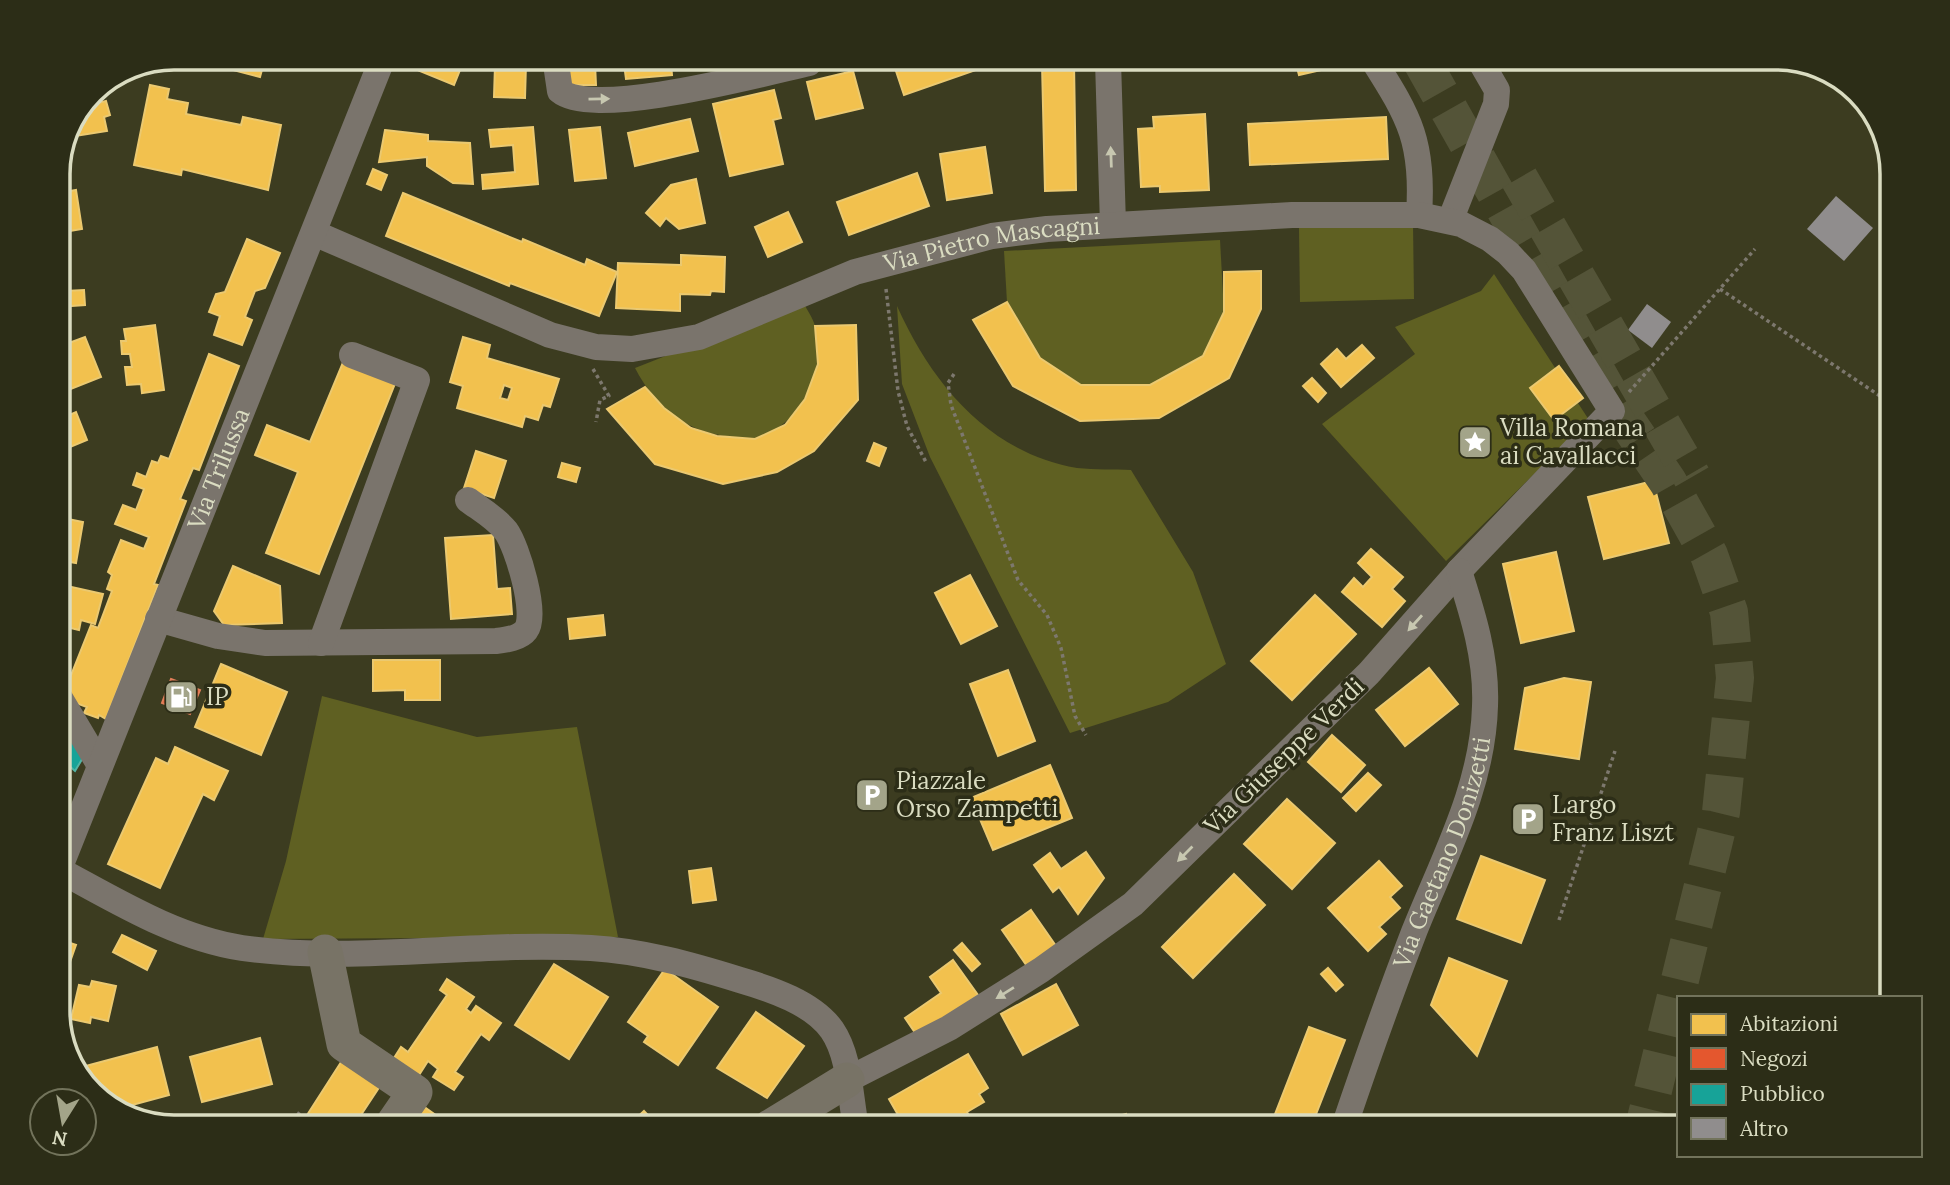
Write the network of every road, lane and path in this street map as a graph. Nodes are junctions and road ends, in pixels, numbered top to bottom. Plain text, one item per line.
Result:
1 (378, 70) edge
2 (557, 70) edge
3 (777, 70) edge
4 (1108, 70) edge
5 (1379, 70) edge
6 (1485, 70) edge
7 (1419, 215) junction
8 (1450, 221) junction
9 (1113, 225) junction
10 (314, 233) junction
11 (1755, 249) dead end
12 (883, 263) junction
13 (1720, 289) junction
14 (352, 355) dead end
15 (593, 369) dead end
16 (954, 374) dead end
17 (1880, 396) edge
18 (1612, 411) junction
19 (596, 422) dead end
20 (927, 464) dead end
21 (468, 500) dead end
22 (1459, 571) junction
23 (158, 619) junction
24 (321, 643) junction
25 (70, 715) edge
26 (1086, 735) dead end
27 (1615, 751) dead end
28 (99, 764) junction
29 (70, 840) edge
30 (70, 877) edge
31 (1559, 920) dead end
32 (325, 952) junction
33 (847, 1080) junction
34 (301, 1110) dead end
35 (298, 1115) edge
36 (399, 1115) edge
37 (790, 1115) edge
38 (854, 1115) edge
39 (1348, 1115) edge

1 - 10 street, Via Trilussa
2 -> 3 street
9 -> 4 street
5 - 7 street
6 - 8 street
7 - 8 street, Via Pietro Mascagni
7 - 9 street, Via Pietro Mascagni
8 - 18 street, Via Pietro Mascagni
9 - 12 street, Via Pietro Mascagni
10 - 12 street, Via Pietro Mascagni
10 - 23 street, Via Trilussa
11 - 13 path
12 - 20 path
13 - 17 path
13 - 18 path
14 - 24 street
15 - 19 path
16 - 26 path
18 - 22 street, Via Giuseppe Verdi
21 - 24 street
22 -> 33 street, Via Giuseppe Verdi
22 - 39 street, Via Gaetano Donizetti
23 - 24 street
23 - 28 street, Via Trilussa
25 - 28 street
27 - 31 path
28 - 29 street, Via Trilussa
30 - 32 street
32 - 33 street
32 - 36 main road
33 - 37 main road, Via Giuseppe Verdi
33 - 38 street
34 - 35 path

